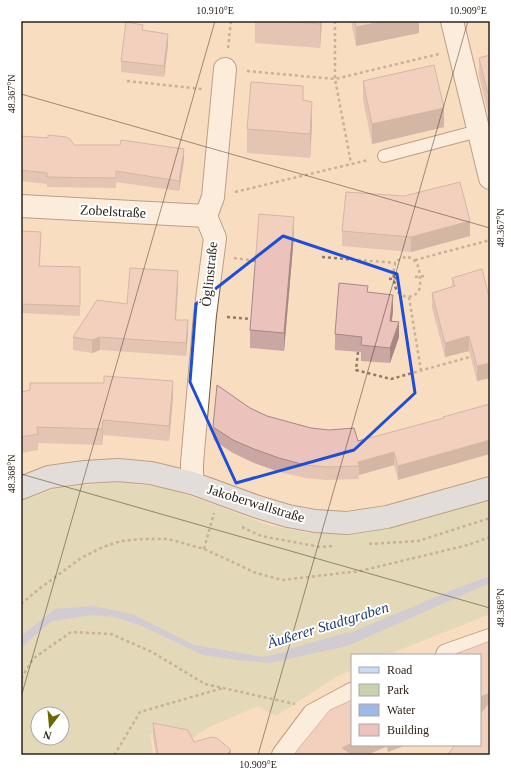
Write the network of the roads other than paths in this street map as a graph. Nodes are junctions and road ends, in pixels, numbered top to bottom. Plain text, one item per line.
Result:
1 (452, 21) edge
2 (225, 69) road end
3 (478, 131) junction
4 (384, 156) road end
5 (490, 178) edge
6 (21, 206) edge
7 (209, 207) junction
8 (192, 483) junction
9 (21, 488) edge
10 (490, 488) edge
11 (490, 640) edge
12 (451, 654) edge
13 (351, 695) edge
14 (283, 755) edge

1 - 3 street
2 - 7 street, Öglinstraße
3 - 4 lane
3 - 5 street
6 - 7 street, Zobelstraße
7 - 8 street, Öglinstraße
8 - 9 street, Jakoberwallstraße
8 - 10 street, Jakoberwallstraße
11 - 12 street
13 - 14 street

